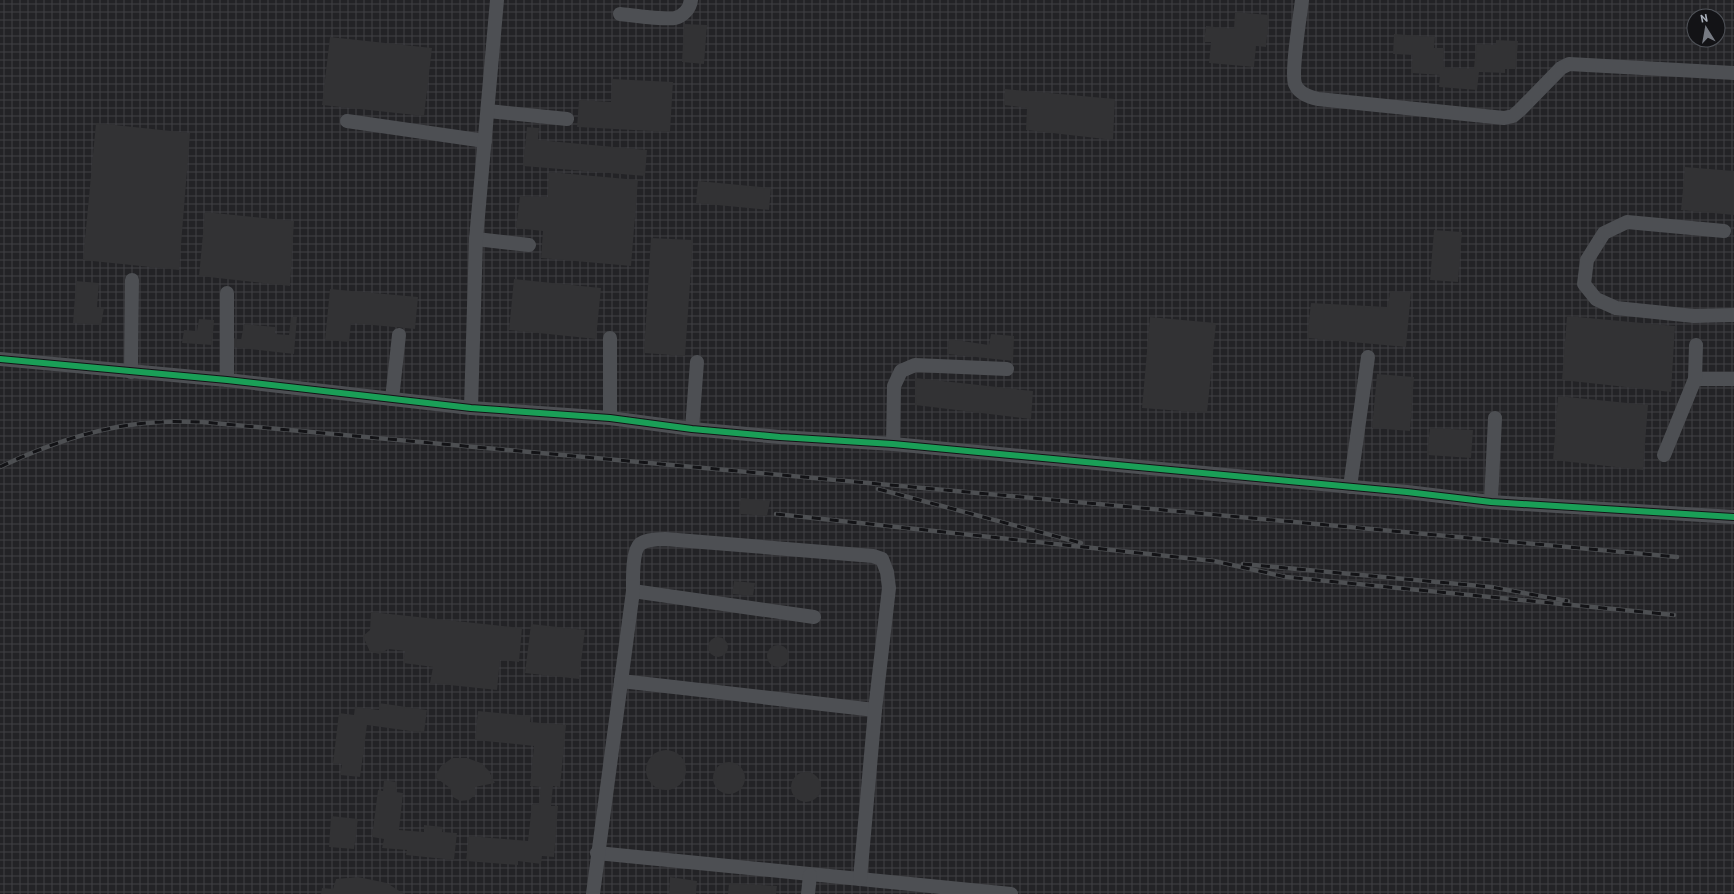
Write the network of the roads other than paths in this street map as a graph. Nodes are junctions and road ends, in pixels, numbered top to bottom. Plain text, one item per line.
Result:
1 (498, 0) edge
2 (691, 0) edge
3 (1302, 0) edge
4 (620, 14) dead end
5 (1734, 73) edge
6 (488, 112) junction
7 (566, 119) dead end
8 (347, 121) dead end
9 (485, 141) junction
10 (1724, 231) dead end
11 (476, 240) junction
12 (529, 245) dead end
13 (132, 280) dead end
14 (227, 293) dead end
15 (1734, 316) edge
16 (399, 335) dead end
17 (610, 338) dead end
18 (1696, 345) dead end
19 (1368, 357) dead end
20 (0, 359) edge
21 (697, 362) dead end
22 (1007, 369) dead end
23 (131, 372) junction
24 (1695, 379) junction
25 (1734, 379) edge
26 (227, 380) junction
27 (392, 399) junction
28 (471, 408) junction
29 (610, 418) junction
30 (1495, 418) dead end
31 (692, 428) junction
32 (894, 444) junction
33 (1664, 455) dead end
34 (1350, 487) junction
35 (1491, 502) junction
36 (1734, 517) edge
37 (633, 591) junction
38 (814, 617) dead end
39 (621, 681) junction
40 (875, 710) junction
41 (597, 853) junction
42 (810, 875) junction
43 (860, 880) junction
44 (924, 890) edge
45 (593, 894) edge
46 (808, 894) edge
47 (1011, 894) edge

1 - 6 street
2 - 4 street
3 - 5 street
6 - 7 street
6 - 9 street
8 - 9 street
9 - 11 street
10 - 15 street
11 - 12 street
11 - 28 street
13 - 23 street
14 - 26 street
16 - 27 street
17 - 29 street
18 - 24 street
19 - 34 street
20 - 23 street
21 - 31 street
22 - 32 street
23 - 26 street
24 - 25 street
24 - 33 street
26 - 27 street
27 - 28 street
28 - 29 street
29 - 31 street
30 - 35 street
31 - 32 street
32 - 34 street
34 - 35 street
35 - 36 street
37 - 38 street
37 - 39 street
37 - 40 street
39 - 40 street
39 - 41 street
40 - 43 street
41 - 42 street
41 - 45 street
42 - 43 street
42 - 46 street
43 - 44 street
44 - 47 street

